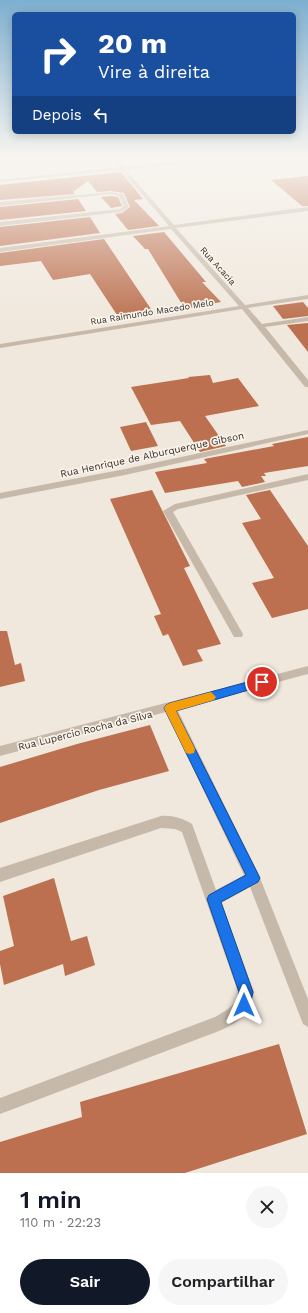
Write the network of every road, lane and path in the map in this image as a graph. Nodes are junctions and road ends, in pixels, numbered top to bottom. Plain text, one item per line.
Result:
1 (92, 213) edge
2 (159, 213) edge
3 (281, 213) edge
4 (0, 224) edge
5 (172, 228) junction
6 (0, 250) edge
7 (308, 297) edge
8 (242, 307) junction
9 (308, 319) edge
10 (260, 326) junction
11 (0, 346) edge
12 (308, 384) edge
13 (308, 432) edge
14 (308, 477) edge
15 (0, 496) edge
16 (238, 634) dead end
17 (308, 670) edge
18 (170, 708) junction
19 (0, 751) edge
20 (0, 875) edge
21 (253, 878) junction
22 (214, 899) junction
23 (308, 1019) edge
24 (0, 1106) edge

1 - 4 street
2 - 5 street, Rua Acacia
3 - 5 street
5 - 6 street
5 - 8 street, Rua Acacia
7 - 8 street, Rua Raimundo Macedo Melo
8 - 10 street, Rua Acacia
8 - 11 street, Rua Raimundo Macedo Melo
9 - 10 street
10 - 12 street, Rua Acacia
13 - 15 street, Rua Henrique de Alburquerque Gibson
14 - 16 street
17 - 18 street, Rua Lupercio Rocha da Silva
18 - 19 street, Rua Lupercio Rocha da Silva
18 - 21 street
20 - 22 street
21 - 22 street
21 - 23 street
22 - 24 street

